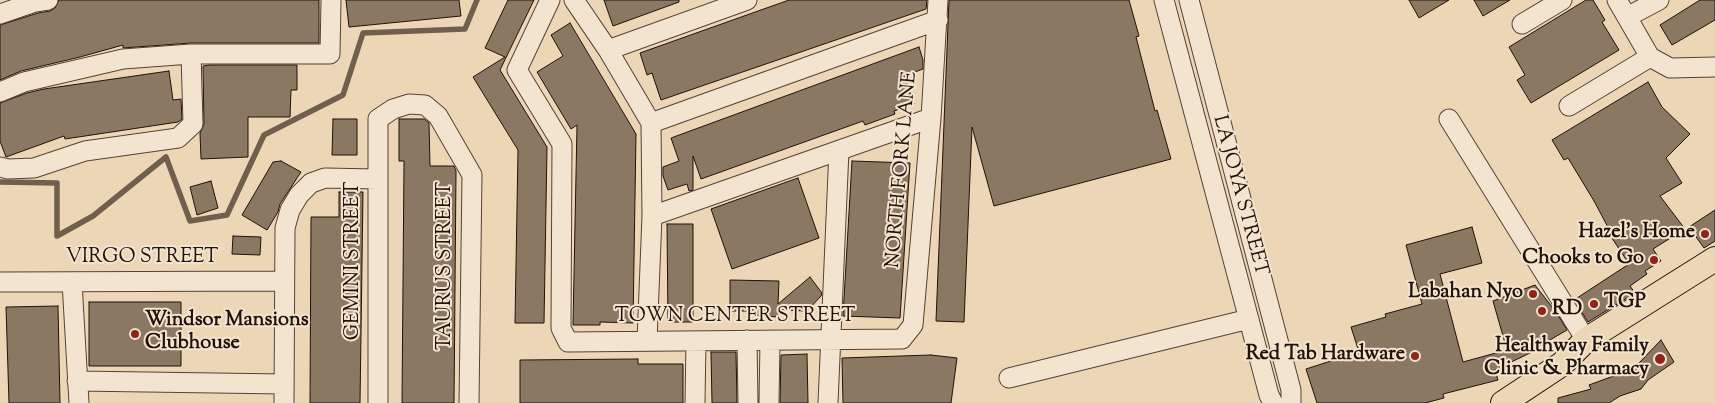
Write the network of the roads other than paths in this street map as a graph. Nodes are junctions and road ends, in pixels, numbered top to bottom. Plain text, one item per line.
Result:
1 (48, 0) edge
2 (331, 0) edge
3 (550, 0) edge
4 (574, 0) edge
5 (747, 0) edge
6 (938, 0) edge
7 (1164, 0) edge
8 (1189, 0) edge
9 (1562, 0) edge
10 (1617, 0) edge
11 (1659, 0) edge
12 (0, 14) edge
13 (1627, 17) junction
14 (938, 20) junction
15 (1522, 24) dead end
16 (608, 50) junction
17 (191, 54) junction
18 (1650, 57) junction
19 (1715, 67) edge
20 (0, 92) edge
21 (1569, 106) dead end
22 (931, 118) junction
23 (378, 119) joint
24 (1449, 119) dead end
25 (651, 123) junction
26 (840, 150) junction
27 (0, 167) edge
28 (377, 179) junction
29 (652, 216) junction
30 (1715, 259) edge
31 (1715, 275) edge
32 (284, 281) junction
33 (0, 282) edge
34 (72, 282) junction
35 (1249, 319) junction
36 (902, 339) joint
37 (747, 340) junction
38 (770, 340) junction
39 (830, 340) junction
40 (1586, 340) junction
41 (647, 341) junction
42 (696, 341) junction
43 (1562, 364) junction
44 (1009, 378) dead end
45 (78, 381) junction
46 (284, 394) edge
47 (79, 403) edge
48 (378, 403) edge
49 (469, 403) edge
50 (695, 403) edge
51 (748, 403) edge
52 (769, 403) edge
53 (828, 403) edge
54 (1273, 403) edge
55 (1291, 403) edge
56 (1504, 403) edge

1 - 12 street
2 - 17 street
3 - 41 street, TOWN CENTER STREET
4 - 16 street
5 - 16 street
6 - 14 street, NORTH FORK LANE
7 - 35 street, LA JOYA STREET
8 - 55 street, LA JOYA STREET
9 - 15 street
10 - 13 street
11 - 13 street
13 - 18 street
14 - 22 street, NORTH FORK LANE
14 - 25 street
16 - 25 street
17 - 20 street
17 - 27 street
18 - 19 street
18 - 21 street
22 - 26 street
22 - 36 street, NORTH FORK LANE
23 - 28 street, GEMINI STREET
23 - 49 street, TAURUS STREET
24 - 40 street
25 - 29 street
26 - 29 street
26 - 39 street
28 - 32 street
28 - 48 street, GEMINI STREET
29 - 41 street
30 - 40 main road
31 - 43 main road
32 - 34 street, VIRGO STREET
32 - 46 street
33 - 34 street, VIRGO STREET
34 - 45 street
35 - 44 street
35 - 54 street, LA JOYA STREET
36 - 39 street, TOWN CENTER STREET
37 - 38 street, TOWN CENTER STREET
37 - 42 street, TOWN CENTER STREET
37 - 51 street
38 - 39 street, TOWN CENTER STREET
38 - 52 street
39 - 53 street
40 - 43 main road
41 - 42 street, TOWN CENTER STREET
42 - 50 street
43 - 56 main road
45 - 46 street
45 - 47 street

